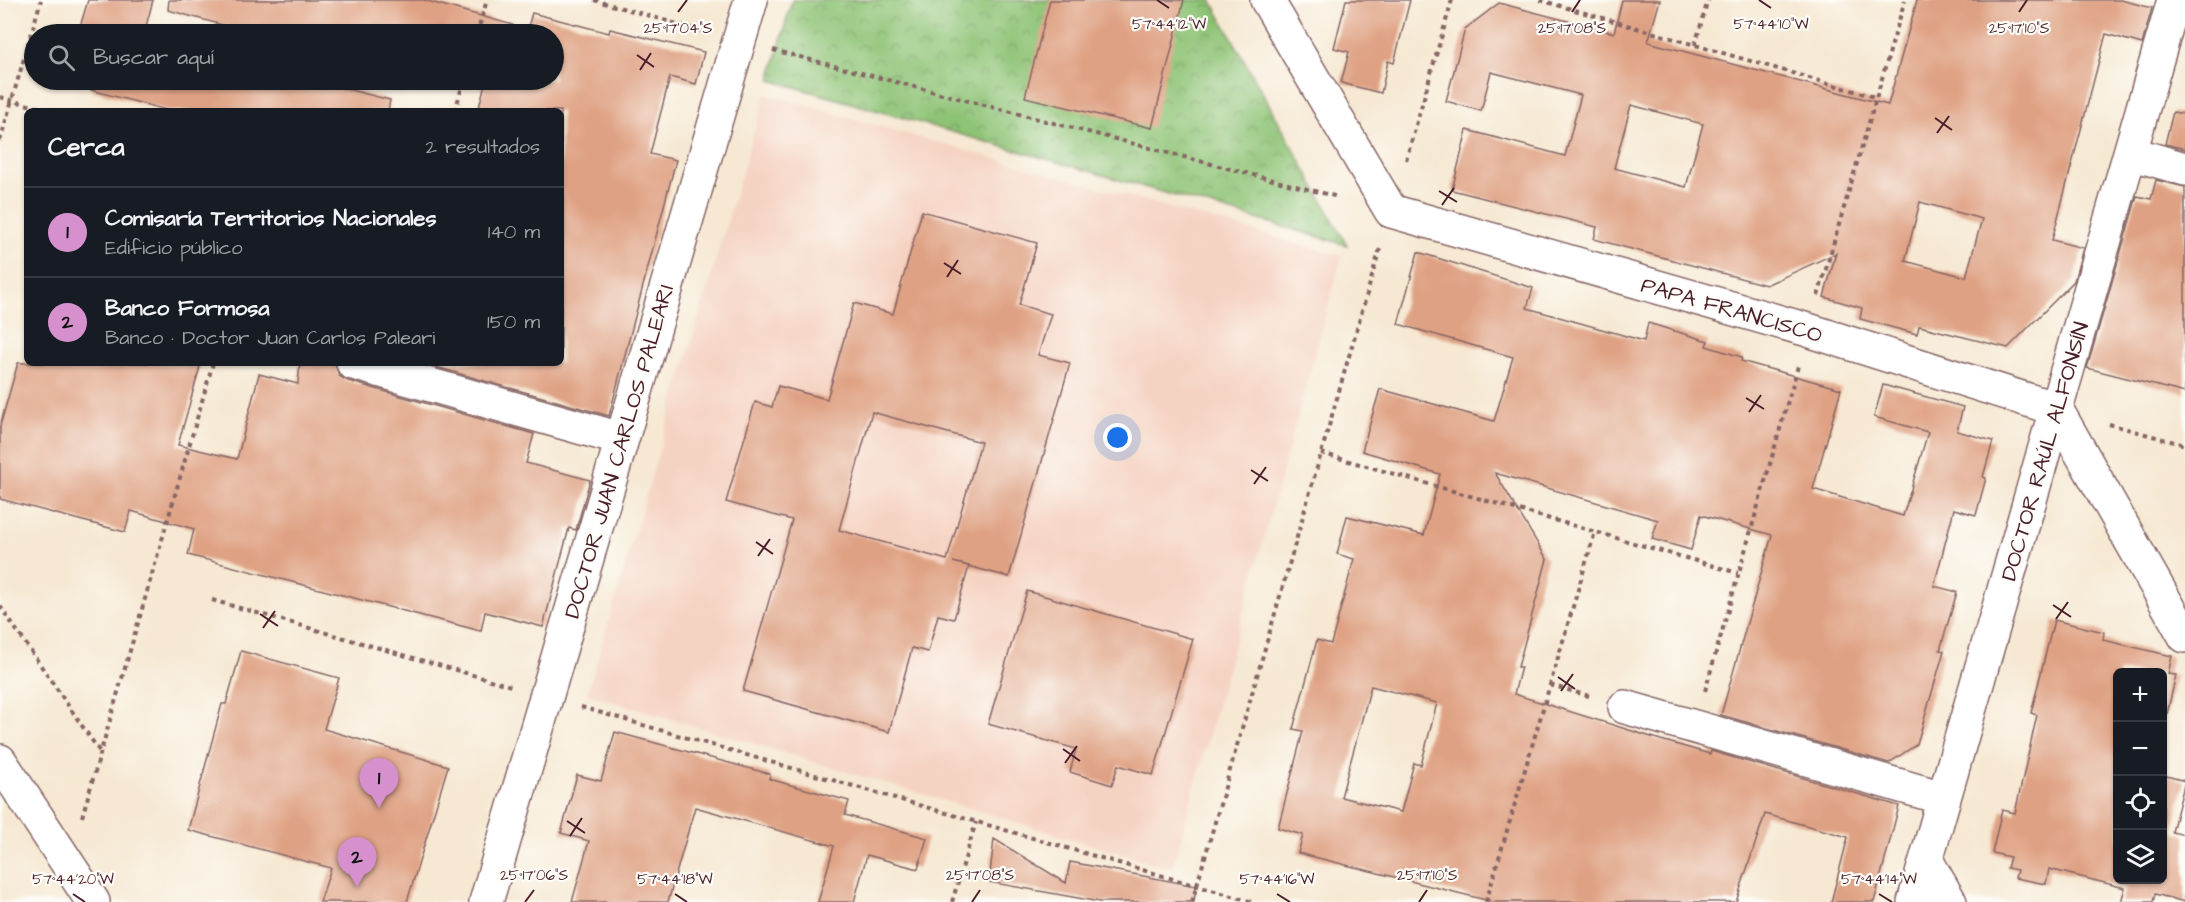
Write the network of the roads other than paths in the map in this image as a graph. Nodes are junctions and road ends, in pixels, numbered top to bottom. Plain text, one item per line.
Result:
1 (750, 0) edge
2 (1267, 0) edge
3 (2171, 1) edge
4 (2130, 153) junction
5 (2185, 169) edge
6 (365, 366) edge
7 (2056, 409) junction
8 (621, 439) junction
9 (2185, 636) edge
10 (1625, 707) dead end
11 (0, 761) edge
12 (1943, 798) junction
13 (1926, 860) junction
14 (93, 902) edge
15 (486, 902) edge
16 (1914, 902) edge
17 (1950, 902) edge

1 - 8 street, DOCTOR JUAN CARLOS PALEARI
2 - 7 street, PAPA FRANCISCO
3 - 4 street, DOCTOR RAÚL ALFONSÍN
4 - 5 street
4 - 7 street, DOCTOR RAÚL ALFONSÍN
6 - 8 street
7 - 9 street
7 - 12 street, DOCTOR RAÚL ALFONSÍN
8 - 15 street, DOCTOR JUAN CARLOS PALEARI
10 - 12 street
11 - 14 street
12 - 13 street, DOCTOR RAÚL ALFONSÍN
13 - 16 street, DOCTOR RAÚL ALFONSÍN
13 - 17 street

